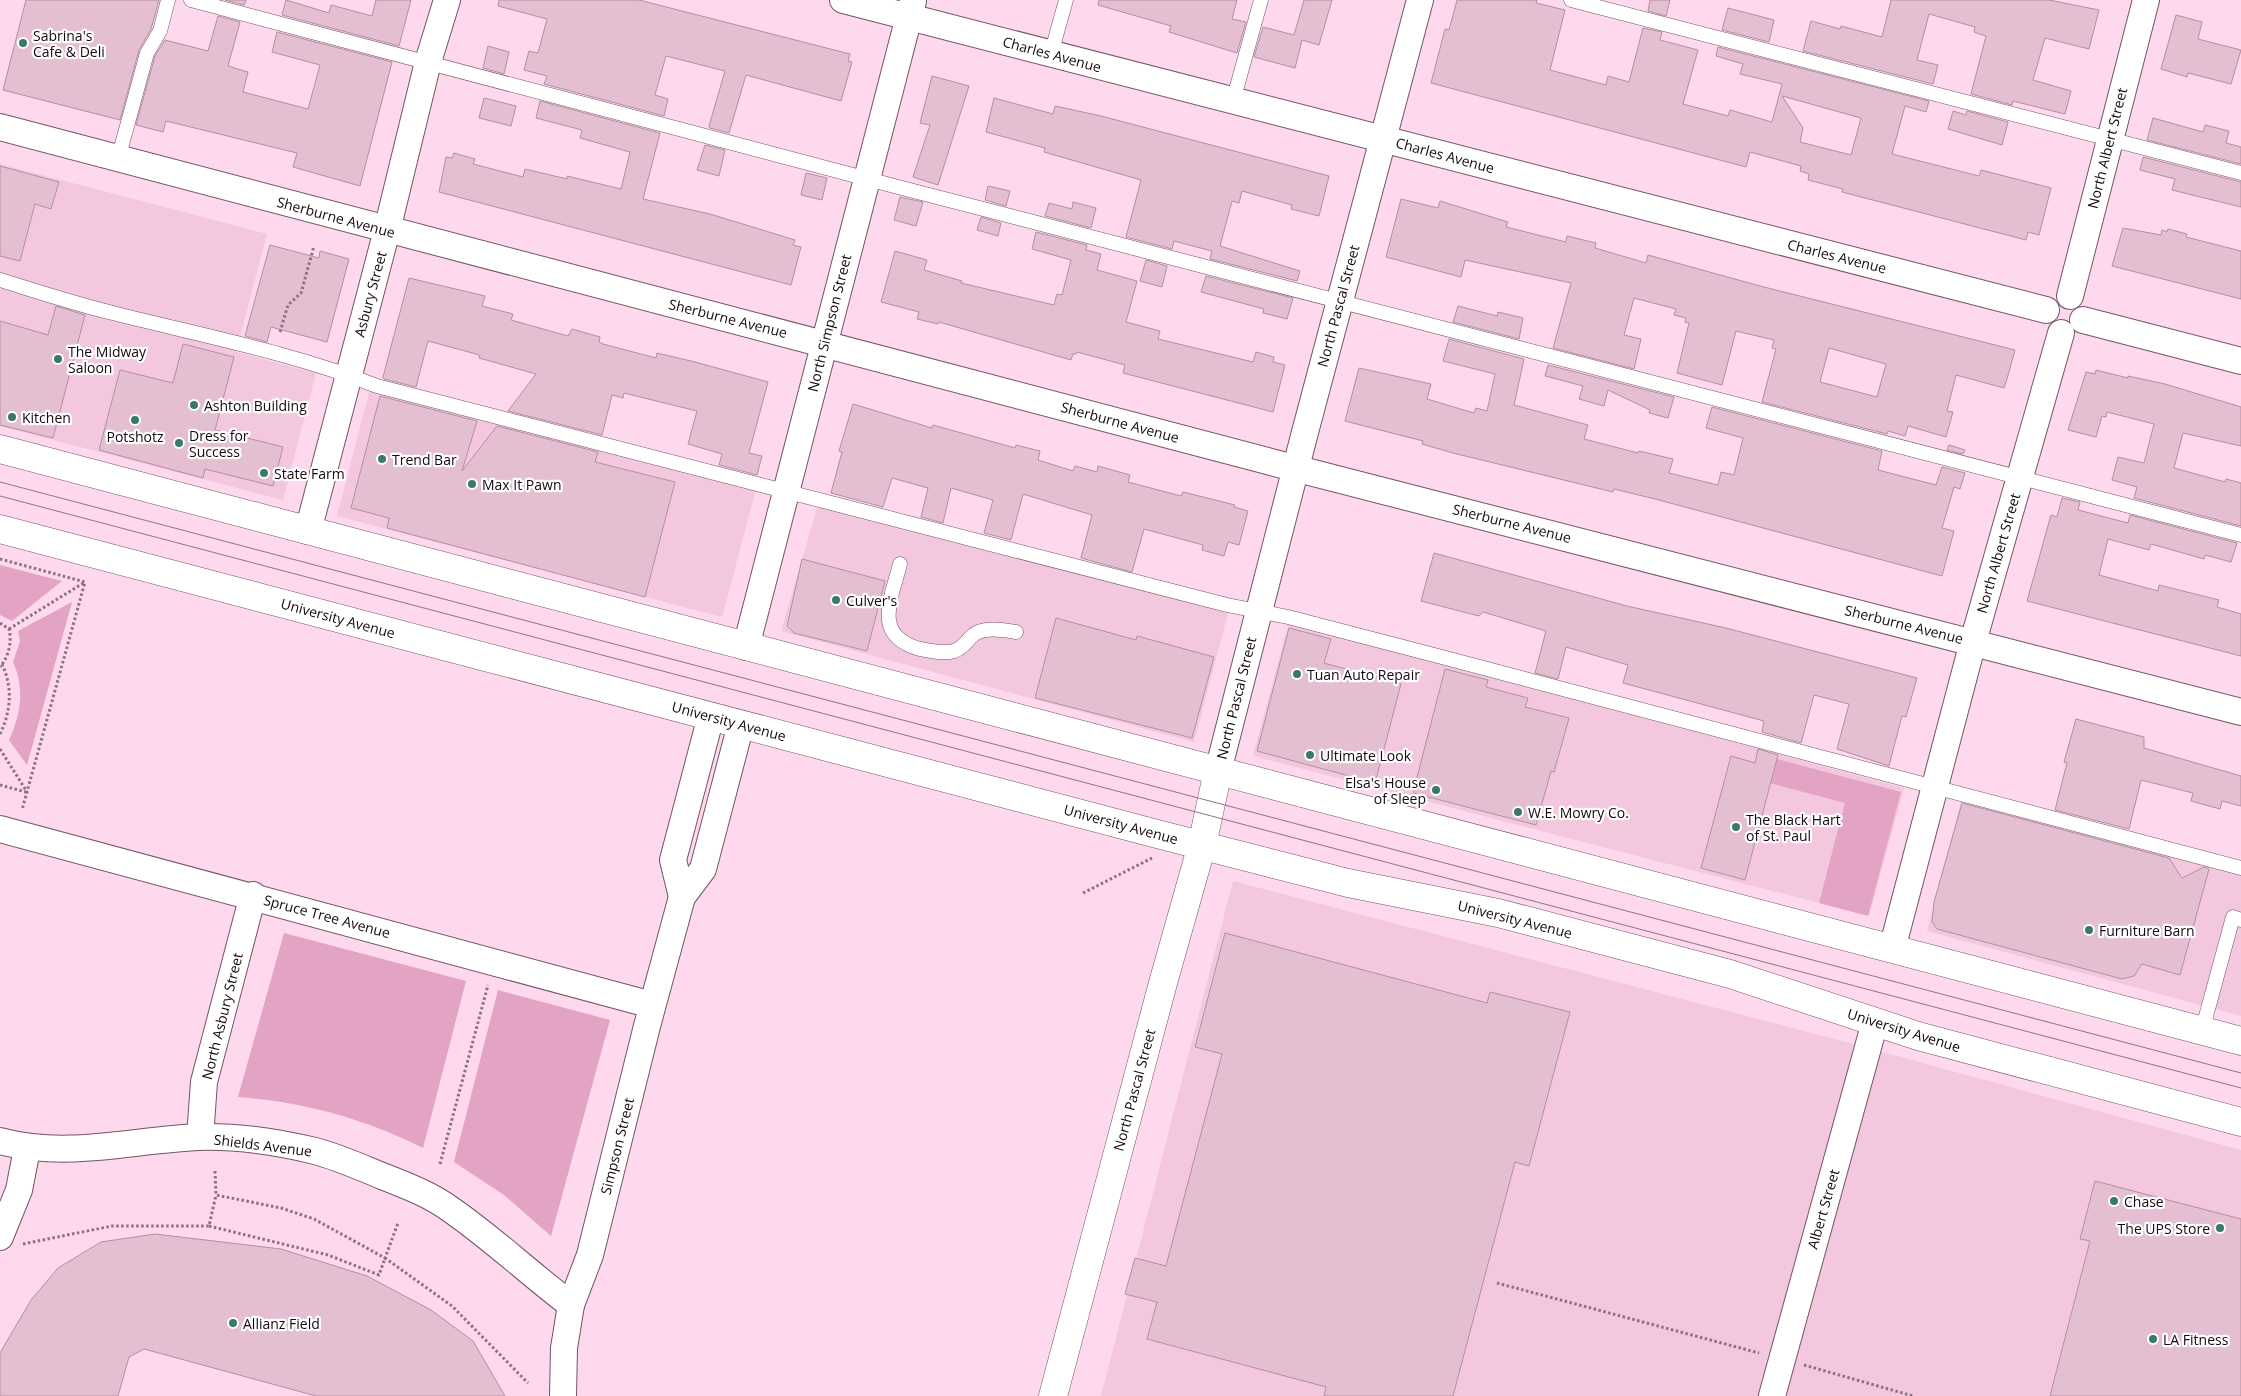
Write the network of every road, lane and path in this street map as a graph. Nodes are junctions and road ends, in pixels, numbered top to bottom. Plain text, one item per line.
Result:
1 (168, 0) edge
2 (191, 0) edge
3 (447, 0) edge
4 (843, 0) edge
5 (1066, 0) edge
6 (1261, 0) edge
7 (1420, 0) edge
8 (1571, 0) edge
9 (2146, 0) edge
10 (912, 8) edge
11 (1051, 54) junction
12 (428, 62) junction
13 (1233, 101) junction
14 (0, 127) edge
15 (1383, 139) junction
16 (2109, 139) junction
17 (118, 159) junction
18 (2241, 173) edge
19 (866, 178) junction
20 (387, 230) junction
21 (314, 246) dead end
22 (0, 280) edge
23 (2070, 296) junction
24 (1339, 300) junction
25 (2046, 310) junction
26 (2072, 326) junction
27 (280, 332) dead end
28 (824, 343) junction
29 (2241, 361) edge
30 (348, 375) junction
31 (0, 449) edge
32 (1295, 468) junction
33 (2020, 478) junction
34 (785, 493) junction
35 (0, 529) edge
36 (308, 531) junction
37 (2241, 535) edge
38 (0, 559) edge
39 (900, 564) dead end
40 (85, 582) junction
41 (1258, 611) junction
42 (0, 623) edge
43 (9, 629) junction
44 (1016, 632) dead end
45 (1974, 642) junction
46 (746, 647) junction
47 (1, 666) edge
48 (2241, 712) edge
49 (711, 716) junction
50 (741, 724) junction
51 (0, 734) edge
52 (0, 749) edge
53 (1218, 771) junction
54 (0, 785) edge
55 (1936, 788) junction
56 (27, 792) junction
57 (0, 828) edge
58 (1202, 845) junction
59 (1156, 856) dead end
60 (2241, 868) edge
61 (1083, 893) dead end
62 (253, 895) junction
63 (682, 897) junction
64 (2241, 920) edge
65 (1892, 948) junction
66 (488, 982) dead end
67 (652, 1005) junction
68 (1875, 1022) junction
69 (2202, 1031) junction
70 (2241, 1041) edge
71 (2241, 1122) edge
72 (200, 1137) junction
73 (0, 1141) edge
74 (27, 1148) junction
75 (440, 1164) dead end
76 (215, 1171) dead end
77 (216, 1195) junction
78 (398, 1223) dead end
79 (209, 1226) junction
80 (10, 1241) edge
81 (385, 1258) junction
82 (1497, 1283) dead end
83 (571, 1305) junction
84 (1782, 1359) junction
85 (528, 1383) dead end
86 (563, 1396) edge
87 (1053, 1396) edge
88 (1772, 1396) edge
89 (1913, 1396) edge

1 - 17 lane
2 - 12 lane
3 - 12 street, Asbury Street
4 - 10 street, Charles Avenue
5 - 11 lane
6 - 13 lane
7 - 15 street, North Pascal Street
8 - 16 lane
9 - 16 street, North Albert Street
10 - 11 street, Charles Avenue
10 - 19 street, North Simpson Street
11 - 13 street, Charles Avenue
12 - 19 lane
12 - 20 street, Asbury Street
13 - 15 street, Charles Avenue
14 - 17 street, Sherburne Avenue
15 - 24 street, North Pascal Street
15 - 25 street, Charles Avenue
16 - 18 lane
16 - 23 street, North Albert Street
17 - 20 street, Sherburne Avenue
19 - 24 lane
19 - 28 street, North Simpson Street
20 - 28 street, Sherburne Avenue
20 - 30 street, Asbury Street
21 - 27 path
22 - 30 lane
23 - 25 street
23 - 26 street
24 - 32 street, North Pascal Street
24 - 33 lane
25 - 26 street
26 - 29 street
26 - 33 street, North Albert Street
28 - 32 street, Sherburne Avenue
28 - 34 street, North Simpson Street
30 - 34 lane
30 - 36 street, Asbury Street
31 - 36 main road
32 - 41 street, North Pascal Street
32 - 45 street, Sherburne Avenue
33 - 37 lane
33 - 45 street, North Albert Street
34 - 41 lane
34 - 46 street, North Simpson Street
35 - 49 main road, University Avenue
36 - 46 main road
38 - 40 path
39 - 44 lane
40 - 43 path
40 - 56 path
41 - 53 street, North Pascal Street
41 - 55 lane
42 - 43 path
43 - 47 path
45 - 48 street, Sherburne Avenue
45 - 55 street, North Albert Street
46 - 53 main road
47 - 51 path
49 - 50 main road, University Avenue
49 - 63 street, Simpson Street
50 - 58 main road, University Avenue
50 - 63 street, Simpson Street
52 - 56 path
53 - 58 main road, North Pascal Street
53 - 65 main road
54 - 56 path
55 - 60 lane
55 - 65 street, North Albert Street
57 - 62 street, Spruce Tree Avenue
58 - 68 main road, University Avenue
58 - 87 main road, North Pascal Street
59 - 61 path
62 - 67 street, Spruce Tree Avenue
62 - 72 street, North Asbury Street
63 - 67 street, Simpson Street
64 - 69 lane
65 - 69 main road
66 - 75 path
67 - 83 street, Simpson Street
68 - 71 main road, University Avenue
68 - 84 street, Albert Street
69 - 70 main road
72 - 74 street, Shields Avenue
72 - 83 street, Shields Avenue
73 - 74 street, Shields Avenue
74 - 80 street
76 - 77 path
77 - 79 path
77 - 81 path
78 - 81 path
79 - 80 path
79 - 81 path
81 - 85 path
82 - 84 path
83 - 86 street, Simpson Street
84 - 88 street, Albert Street
84 - 89 path

